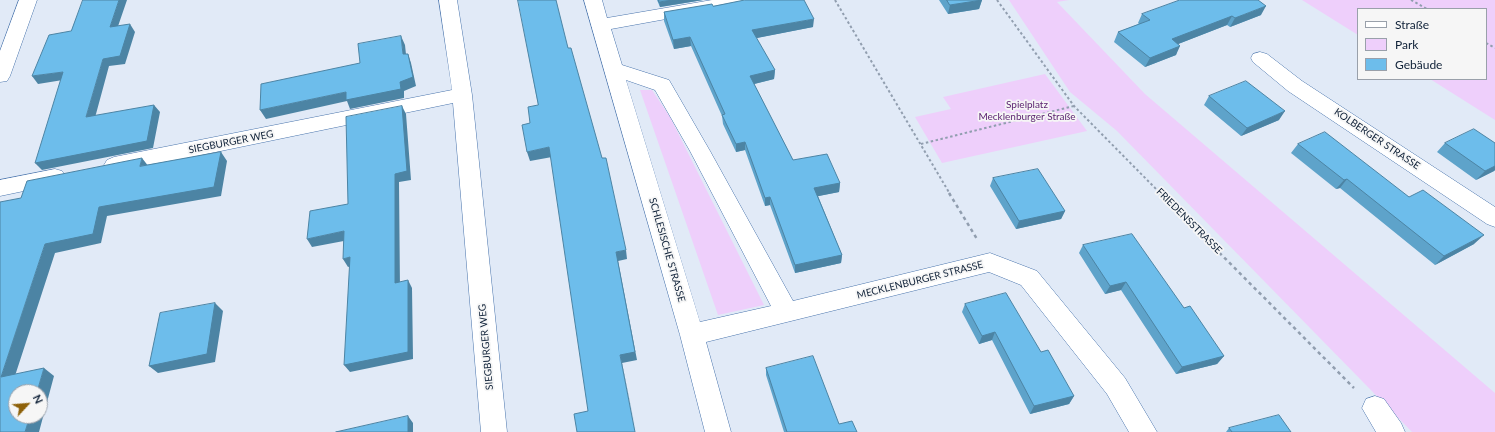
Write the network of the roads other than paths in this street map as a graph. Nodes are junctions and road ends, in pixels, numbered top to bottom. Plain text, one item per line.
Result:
1 (28, 0) edge
2 (448, 0) edge
3 (593, 0) edge
4 (743, 0) edge
5 (601, 25) junction
6 (1260, 58) dead end
7 (614, 69) junction
8 (0, 76) edge
9 (462, 95) junction
10 (94, 169) edge
11 (70, 174) edge
12 (0, 188) edge
13 (1495, 218) edge
14 (787, 313) junction
15 (692, 335) junction
16 (1374, 408) road end
17 (494, 432) edge
18 (718, 432) edge
19 (1144, 432) edge
20 (1392, 432) edge

1 - 8 street
2 - 9 street, SIEGBURGER WEG
3 - 5 street, SCHLESISCHE STRASSE
4 - 5 street
5 - 7 street, SCHLESISCHE STRASSE
6 - 13 street, KOLBERGER STRASSE
7 - 14 street
7 - 15 street, SCHLESISCHE STRASSE
9 - 10 street, SIEGBURGER WEG
9 - 17 street, SIEGBURGER WEG
11 - 12 street
14 - 15 street, MECKLENBURGER STRASSE
14 - 19 street, MECKLENBURGER STRASSE
15 - 18 street, SCHLESISCHE STRASSE
16 - 20 street

